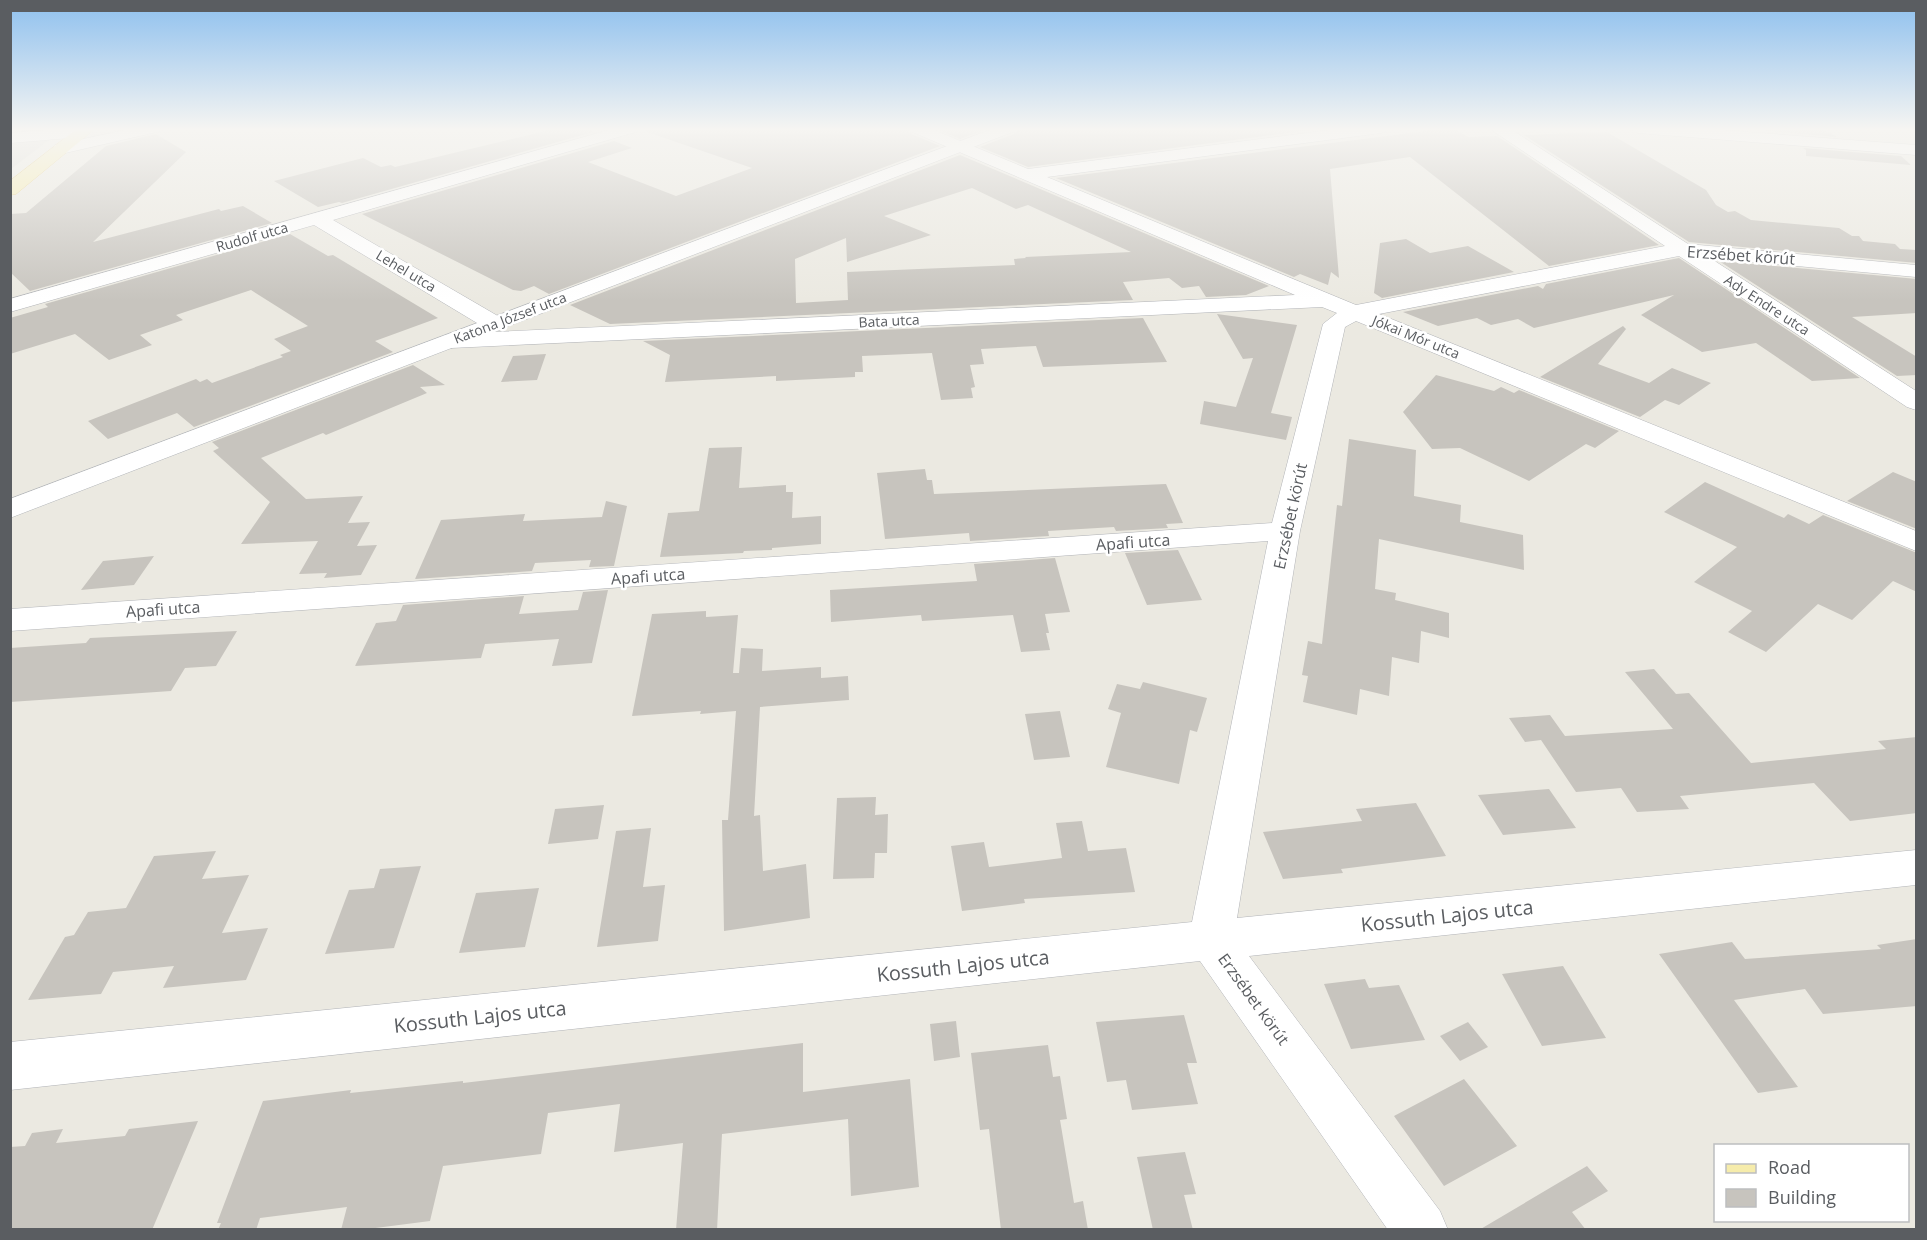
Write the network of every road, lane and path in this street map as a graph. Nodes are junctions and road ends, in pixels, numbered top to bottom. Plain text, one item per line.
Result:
1 (431, 186) edge
2 (857, 186) edge
3 (1055, 186) edge
4 (1587, 186) edge
5 (316, 219) junction
6 (1682, 249) junction
7 (1917, 271) edge
8 (10, 306) edge
9 (1341, 306) junction
10 (495, 324) junction
11 (451, 341) junction
12 (1917, 402) edge
13 (10, 509) edge
14 (1286, 531) junction
15 (1917, 542) edge
16 (10, 620) edge
17 (1917, 868) edge
18 (1212, 940) junction
19 (10, 1066) edge
20 (1421, 1230) edge

1 - 5 street, Rudolf utca
2 - 10 street, Katona József utca
3 - 9 street, Jókai Mór utca
4 - 6 street, Ady Endre utca
5 - 8 street, Rudolf utca
5 - 10 street, Lehel utca
6 - 7 street, Erzsébet körút
6 - 9 street, Erzsébet körút
6 - 12 street, Ady Endre utca
9 - 11 street, Bata utca
9 - 14 street, Erzsébet körút
9 - 15 street, Jókai Mór utca
10 - 11 street, Katona József utca
11 - 13 street, Katona József utca
14 - 16 street, Apafi utca
14 - 18 street, Erzsébet körút
17 - 18 street, Kossuth Lajos utca
18 - 19 street, Kossuth Lajos utca
18 - 20 street, Erzsébet körút

